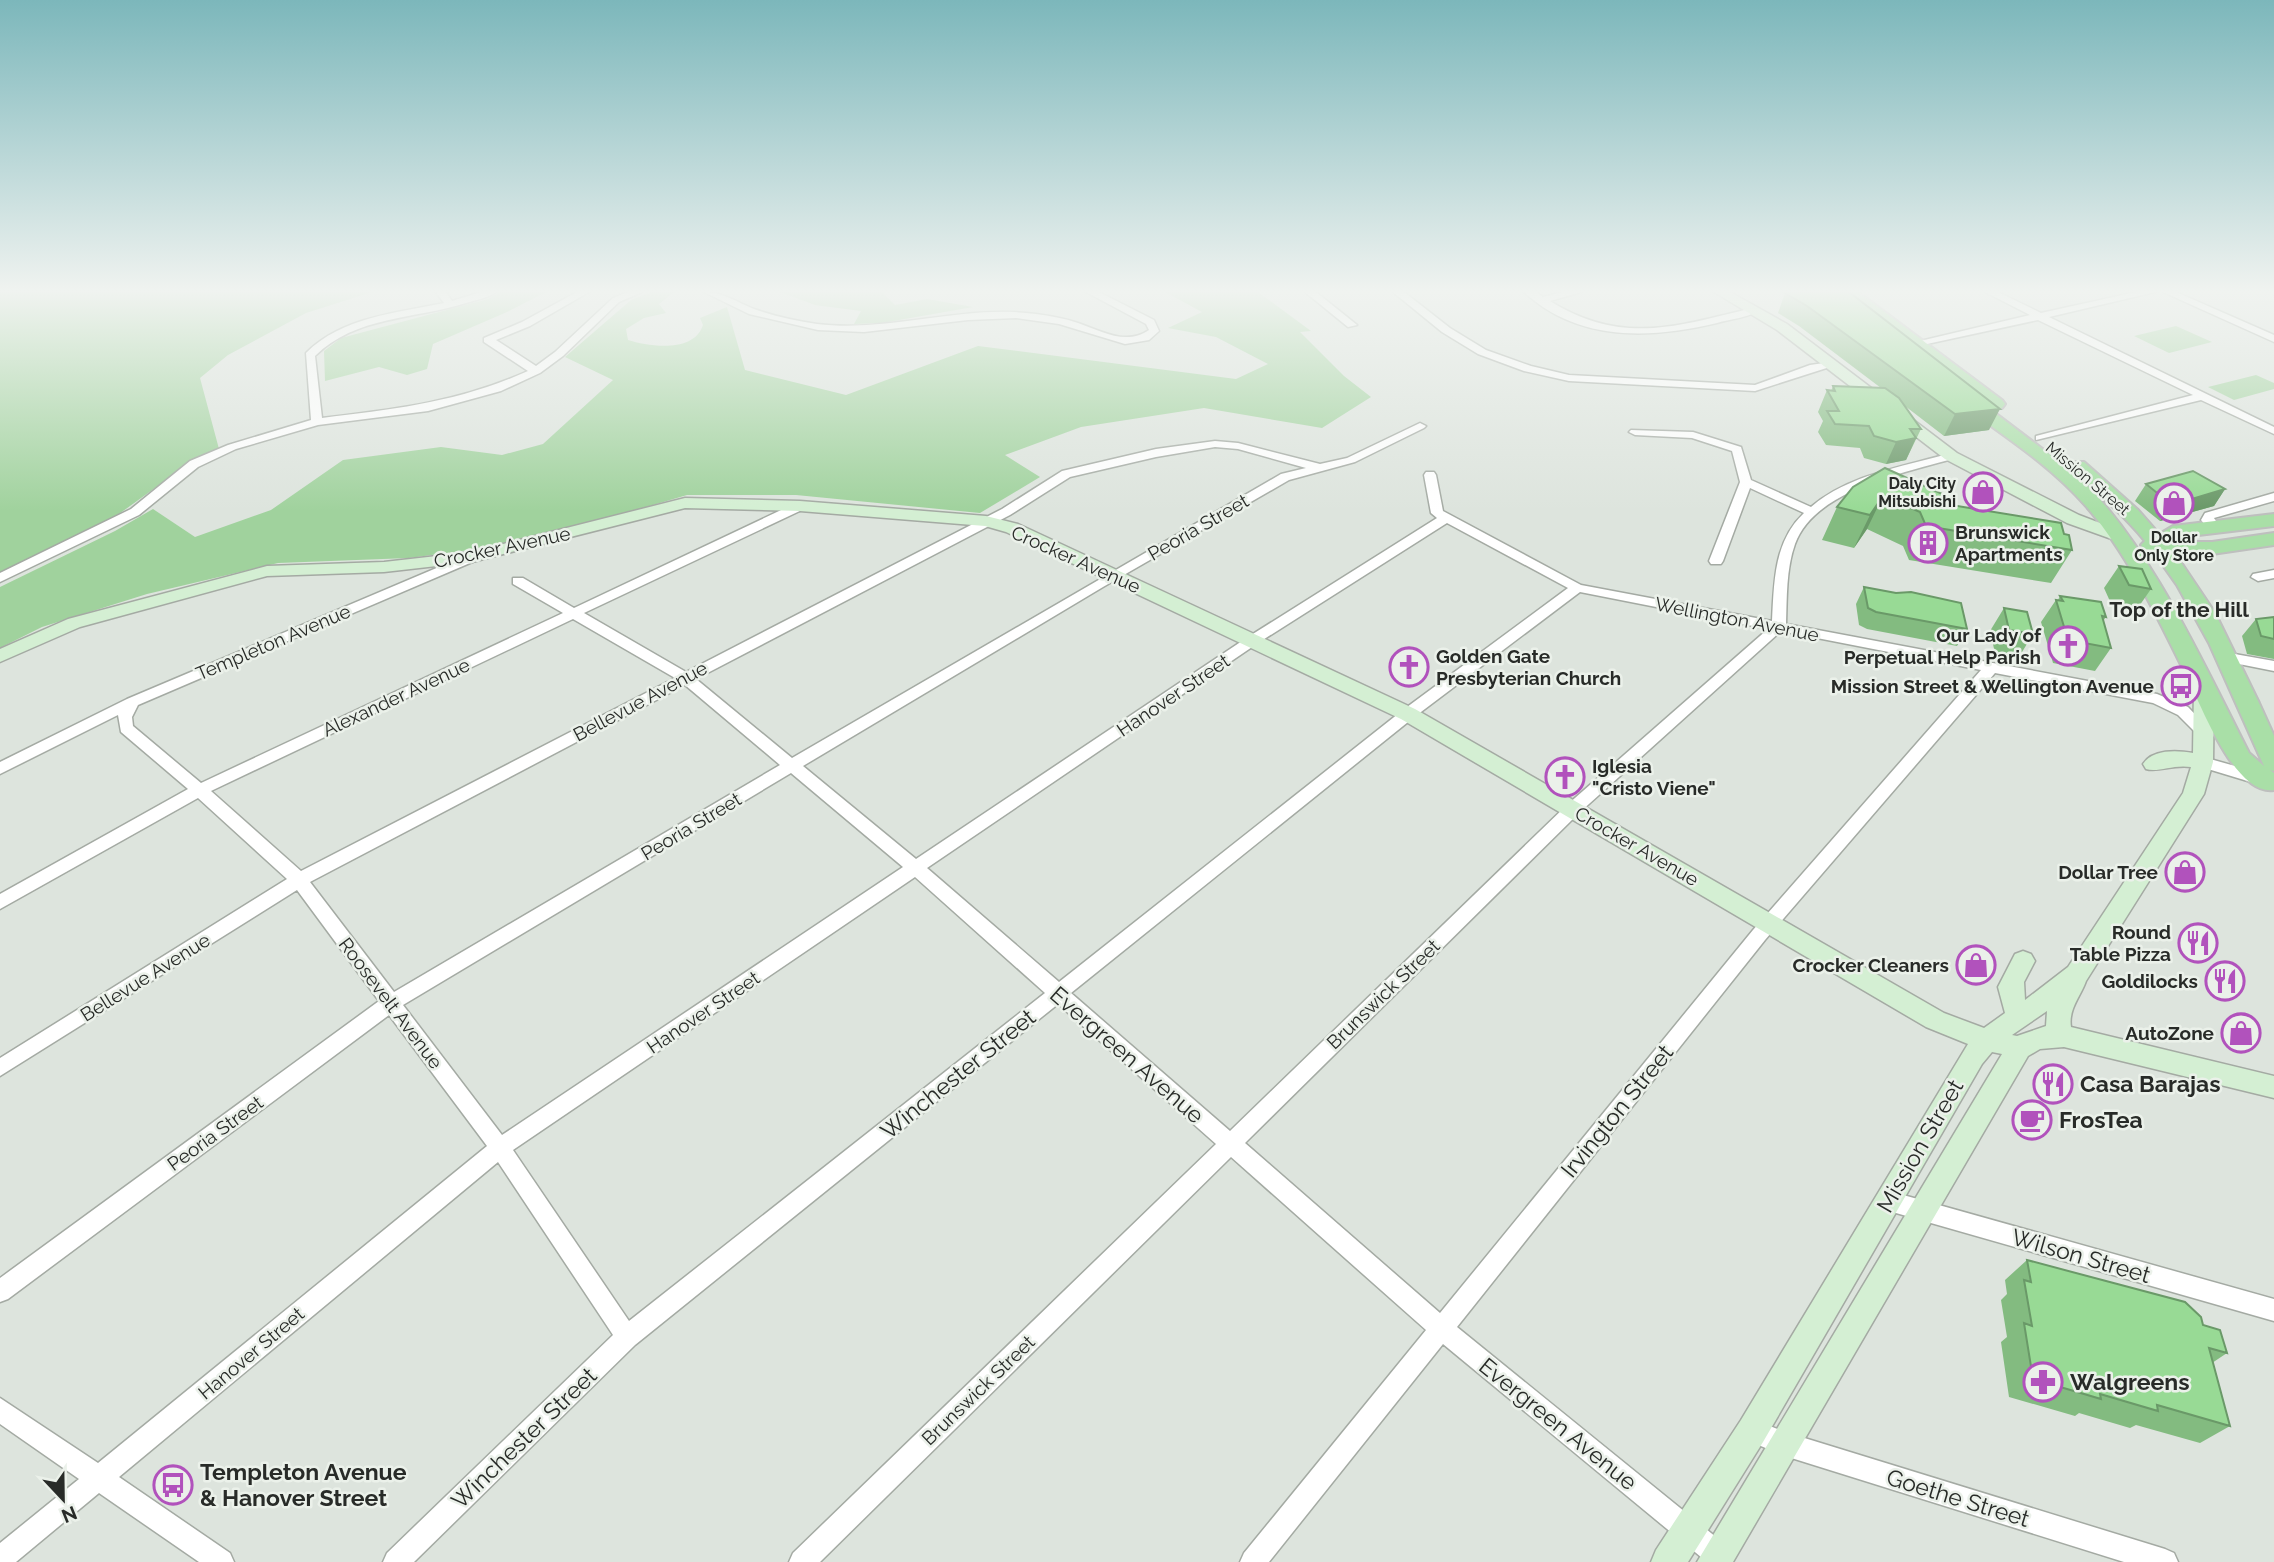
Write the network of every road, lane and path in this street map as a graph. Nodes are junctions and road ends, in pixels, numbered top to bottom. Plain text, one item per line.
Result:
1 (311, 365) edge
2 (527, 365) edge
3 (544, 365) edge
4 (1516, 365) edge
5 (1831, 365) joint
6 (1931, 365) edge
7 (1935, 365) edge
8 (2139, 365) edge
9 (536, 371) junction
10 (2203, 396) junction
11 (317, 422) junction
12 (1420, 426) dead end
13 (2274, 431) edge
14 (1635, 432) dead end
15 (2040, 438) junction
16 (1951, 456) junction
17 (1316, 467) junction
18 (1430, 475) dead end
19 (1746, 482) junction
20 (2274, 497) edge
21 (800, 506) junction
22 (1813, 512) junction
23 (1446, 518) junction
24 (2274, 520) edge
25 (986, 521) junction
26 (2215, 529) junction
27 (2120, 537) junction
28 (2274, 539) edge
29 (2155, 541) junction
30 (472, 556) junction
31 (1716, 561) dead end
32 (2274, 574) edge
33 (1113, 575) junction
34 (2258, 577) dead end
35 (0, 578) edge
36 (518, 581) dead end
37 (1577, 589) junction
38 (574, 612) junction
39 (1779, 626) junction
40 (1253, 640) junction
41 (2187, 652) junction
42 (0, 656) edge
43 (2229, 658) junction
44 (2274, 666) edge
45 (1991, 668) junction
46 (685, 678) junction
47 (2203, 689) junction
48 (132, 702) junction
49 (1408, 714) junction
50 (127, 728) junction
51 (77, 730) junction
52 (2204, 732) junction
53 (2203, 762) junction
54 (2153, 764) dead end
55 (792, 766) junction
56 (0, 769) edge
57 (2273, 779) edge
58 (199, 790) junction
59 (1573, 809) junction
60 (917, 869) junction
61 (299, 880) junction
62 (0, 902) edge
63 (1770, 922) junction
64 (2023, 961) dead end
65 (2077, 974) junction
66 (1058, 995) junction
67 (391, 1003) junction
68 (2018, 1015) junction
69 (2063, 1036) junction
70 (1985, 1039) junction
71 (2019, 1048) junction
72 (0, 1068) edge
73 (2274, 1087) edge
74 (1230, 1143) junction
75 (500, 1148) junction
76 (1889, 1201) junction
77 (1922, 1212) junction
78 (0, 1291) edge
79 (2274, 1310) edge
80 (1441, 1328) junction
81 (627, 1338) junction
82 (0, 1410) edge
83 (1752, 1431) junction
84 (1785, 1444) junction
85 (99, 1479) junction
86 (1687, 1530) junction
87 (0, 1559) edge
88 (1716, 1559) edge
89 (221, 1562) edge
90 (396, 1562) edge
91 (802, 1562) edge
92 (1253, 1562) edge
93 (1668, 1562) edge
94 (2165, 1562) edge

1 - 11 street
2 - 9 street
3 - 9 street
4 - 5 street
5 - 16 main road
6 - 27 main road, Mission Street
7 - 15 main road, Mission Street
8 - 10 street
9 - 11 street
10 - 13 street
10 - 15 street
11 - 35 street
12 - 17 street, Peoria Street
14 - 19 street
15 - 29 main road, Mission Street
16 - 22 street
16 - 27 main road
17 - 25 street, Bellevue Avenue
17 - 33 street, Peoria Street
18 - 23 street
19 - 22 street
19 - 31 street
20 - 26 street
21 - 25 main road, Crocker Avenue
21 - 30 main road, Crocker Avenue
21 - 38 street, Alexander Avenue
22 - 39 street
23 - 37 street, Wellington Avenue
23 - 40 street, Hanover Street
24 - 26 main road
25 - 33 main road, Crocker Avenue
25 - 46 street, Bellevue Avenue
26 - 29 main road
27 - 29 main road
27 - 41 main road, Mission Street
28 - 29 main road
29 - 43 main road, Mission Street
30 - 42 main road, Crocker Avenue
30 - 48 street, Templeton Avenue
32 - 34 street
33 - 40 main road, Crocker Avenue
33 - 55 street, Peoria Street
36 - 38 street, Evergreen Avenue
37 - 39 street, Wellington Avenue
37 - 49 street, Winchester Street
38 - 46 street, Evergreen Avenue
38 - 58 street, Alexander Avenue
39 - 45 street, Wellington Avenue
39 - 59 street, Brunswick Street
40 - 49 main road, Crocker Avenue
40 - 60 street, Hanover Street
41 - 43 main road
41 - 47 main road, Mission Street
43 - 44 street
43 - 57 main road, Mission Street
45 - 52 street, Wellington Avenue
45 - 63 street, Irvington Street
46 - 55 street, Evergreen Avenue
46 - 61 street, Bellevue Avenue
47 - 52 main road, Mission Street
47 - 57 main road, Mission Street
48 - 50 street
48 - 51 street, Templeton Avenue
49 - 59 main road, Crocker Avenue
49 - 66 street, Winchester Street
50 - 51 street, Templeton Avenue
50 - 58 street, Roosevelt Avenue
51 - 56 street, Templeton Avenue
52 - 53 main road, Mission Street
53 - 54 main road
53 - 57 street
53 - 65 main road, Mission Street
55 - 60 street, Evergreen Avenue
55 - 67 street, Peoria Street
58 - 61 street, Roosevelt Avenue
58 - 62 street, Alexander Avenue
59 - 63 main road, Crocker Avenue
59 - 74 street, Brunswick Street
60 - 66 street, Evergreen Avenue
60 - 75 street, Hanover Street
61 - 67 street, Roosevelt Avenue
61 - 72 street, Bellevue Avenue
63 - 70 main road, Crocker Avenue
63 - 80 street, Irvington Street
64 - 68 main road
65 - 68 main road, Mission Street
65 - 69 main road
66 - 74 street, Evergreen Avenue
66 - 81 street, Winchester Street
67 - 75 street, Roosevelt Avenue
67 - 78 street, Peoria Street
68 - 70 main road, Mission Street
69 - 71 main road
69 - 73 main road
70 - 71 main road, Crocker Avenue
70 - 76 main road, Mission Street
71 - 77 main road, Mission Street
74 - 80 street, Evergreen Avenue
74 - 91 street, Brunswick Street
75 - 81 street, Roosevelt Avenue
75 - 85 street, Hanover Street
76 - 77 street, Wilson Street
76 - 83 main road, Mission Street
77 - 79 street, Wilson Street
77 - 84 main road, Mission Street
80 - 86 street, Evergreen Avenue
80 - 92 street, Irvington Street
81 - 90 street, Winchester Street
82 - 85 street
83 - 84 street, Goethe Street
83 - 86 main road, Mission Street
84 - 88 main road, Mission Street
84 - 94 street, Goethe Street
85 - 87 street, Hanover Street
85 - 89 street
86 - 88 street, Evergreen Avenue
86 - 93 main road, Mission Street

